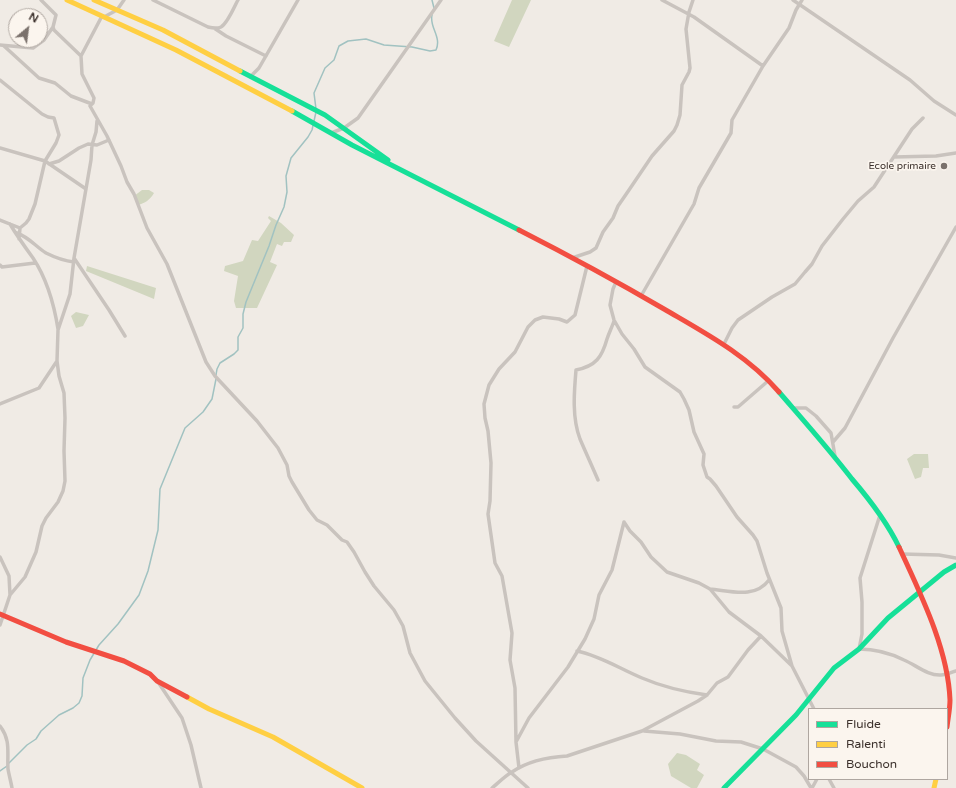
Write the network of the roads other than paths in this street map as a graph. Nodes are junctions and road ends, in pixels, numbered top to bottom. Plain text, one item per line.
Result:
1 (41, 0) edge
2 (68, 0) edge
3 (94, 0) edge
4 (124, 0) edge
5 (154, 0) edge
6 (238, 0) edge
7 (298, 0) edge
8 (440, 0) edge
9 (662, 0) edge
10 (693, 0) edge
11 (793, 0) edge
12 (802, 0) edge
13 (799, 4) junction
14 (117, 10) junction
15 (689, 14) junction
16 (103, 17) junction
17 (53, 27) junction
18 (214, 28) junction
19 (2, 45) edge
20 (81, 56) junction
21 (266, 56) junction
22 (763, 66) junction
23 (251, 76) junction
24 (0, 80) edge
25 (92, 104) junction
26 (956, 115) edge
27 (923, 118) dead end
28 (97, 121) junction
29 (344, 128) junction
30 (331, 133) junction
31 (109, 140) junction
32 (92, 145) junction
33 (0, 148) edge
34 (956, 153) edge
35 (894, 156) junction
36 (45, 161) junction
37 (49, 164) junction
38 (399, 168) junction
39 (86, 189) junction
40 (0, 220) edge
41 (10, 224) junction
42 (956, 227) edge
43 (20, 228) junction
44 (14, 232) junction
45 (19, 234) junction
46 (18, 239) junction
47 (572, 258) junction
48 (74, 260) junction
49 (36, 263) junction
50 (0, 265) edge
51 (587, 266) junction
52 (616, 282) junction
53 (642, 296) junction
54 (614, 320) junction
55 (58, 330) junction
56 (125, 336) dead end
57 (724, 344) junction
58 (57, 361) junction
59 (768, 381) junction
60 (0, 404) edge
61 (734, 407) dead end
62 (793, 408) junction
63 (833, 442) junction
64 (836, 457) junction
65 (598, 480) dead end
66 (880, 515) junction
67 (902, 554) junction
68 (0, 557) edge
69 (956, 558) edge
70 (956, 565) edge
71 (769, 580) junction
72 (710, 589) junction
73 (919, 592) junction
74 (10, 595) junction
75 (2, 614) edge
76 (0, 625) edge
77 (761, 636) junction
78 (859, 649) junction
79 (577, 651) junction
80 (792, 666) junction
81 (956, 671) edge
82 (947, 674) junction
83 (157, 681) junction
84 (708, 695) junction
85 (809, 699) junction
86 (814, 708) edge
87 (948, 720) edge
88 (0, 726) edge
89 (642, 730) junction
90 (516, 742) junction
91 (763, 748) junction
92 (519, 768) junction
93 (510, 772) junction
94 (12, 788) edge
95 (201, 788) edge
96 (362, 788) edge
97 (492, 788) edge
98 (528, 788) edge
99 (724, 788) edge
100 (811, 788) edge

1 - 17 street
2 - 16 street
3 - 14 street
4 - 14 street
5 - 18 street
6 - 18 street
7 - 21 street
8 - 29 street
9 - 15 street
10 - 15 street
11 - 13 street
12 - 13 street
13 - 22 street
13 - 26 street
14 - 16 street
14 - 23 street
15 - 22 street
15 - 47 street
16 - 20 street
16 - 30 street
17 - 19 street
17 - 20 street
18 - 21 street
19 - 25 street
20 - 25 street
21 - 23 street
22 - 53 street
23 - 29 street
24 - 36 street
25 - 28 street
27 - 35 street
28 - 31 street
28 - 32 street
29 - 30 street
29 - 38 street
30 - 38 street
31 - 32 street
31 - 93 street
32 - 37 street
32 - 39 street
33 - 36 street
34 - 35 street
35 - 57 street
36 - 37 street
36 - 43 street
37 - 39 street
38 - 47 street
39 - 48 street
40 - 41 street
41 - 43 street
41 - 44 street
42 - 63 street
43 - 45 street
44 - 45 street
44 - 46 street
45 - 46 street
45 - 48 street
46 - 49 street
47 - 51 street
48 - 55 street
48 - 56 street
49 - 50 street
49 - 55 street
51 - 52 street
51 - 90 street
52 - 53 street
52 - 54 street
53 - 57 street
54 - 65 street
54 - 71 street
55 - 58 street
57 - 59 street
58 - 60 street
58 - 74 street
59 - 61 street
59 - 62 street
62 - 63 street
62 - 64 street
63 - 64 street
64 - 66 street
66 - 67 street
66 - 78 street
67 - 69 street
67 - 73 street
68 - 74 street
70 - 73 street
71 - 72 street
71 - 80 street
72 - 77 street
72 - 79 street
73 - 78 street
73 - 82 street
74 - 75 street
75 - 76 street
75 - 83 street
77 - 80 street
77 - 84 street
78 - 82 street
78 - 85 street
79 - 84 street
79 - 90 street
80 - 85 street
81 - 82 street
82 - 87 street
83 - 95 street
83 - 96 street
84 - 89 street
85 - 86 street
85 - 91 street
88 - 94 street
89 - 91 street
89 - 92 street
90 - 92 street
91 - 99 street
91 - 100 street
92 - 93 street
93 - 97 street
93 - 98 street

